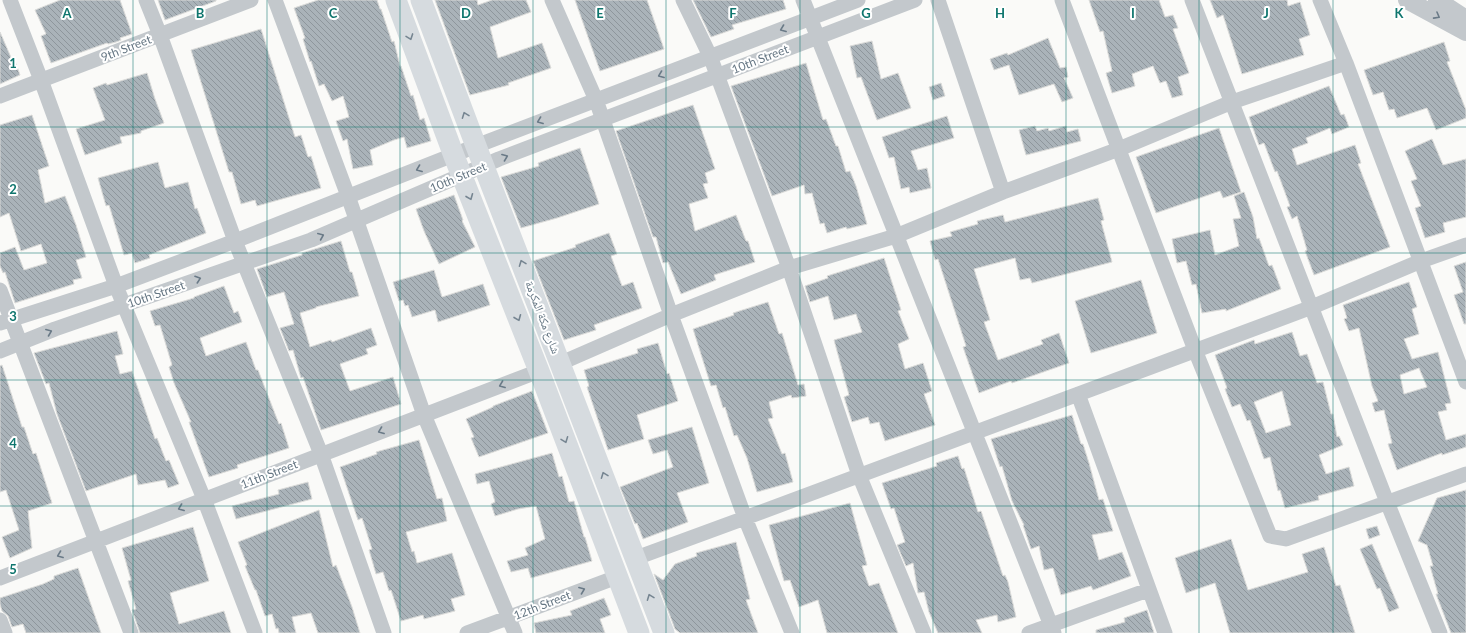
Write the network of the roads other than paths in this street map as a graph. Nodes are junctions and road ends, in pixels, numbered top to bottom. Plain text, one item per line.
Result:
1 (10, 0) edge
2 (146, 0) edge
3 (251, 0) edge
4 (275, 0) edge
5 (396, 0) edge
6 (421, 0) edge
7 (552, 0) edge
8 (683, 0) edge
9 (803, 0) edge
10 (858, 0) edge
11 (915, 0) edge
12 (938, 0) edge
13 (1062, 0) edge
14 (1192, 0) edge
15 (1320, 0) edge
16 (1407, 0) edge
17 (1437, 0) edge
18 (810, 18) junction
19 (1466, 19) edge
20 (1466, 32) edge
21 (160, 35) junction
22 (818, 37) junction
23 (710, 56) junction
24 (1346, 63) junction
25 (718, 76) junction
26 (41, 80) junction
27 (0, 96) edge
28 (596, 100) junction
29 (1232, 102) junction
30 (603, 119) junction
31 (476, 146) junction
32 (1118, 149) junction
33 (454, 156) junction
34 (484, 166) junction
35 (462, 175) junction
36 (1003, 192) junction
37 (348, 196) junction
38 (357, 220) junction
39 (896, 236) junction
40 (235, 241) junction
41 (1466, 245) edge
42 (1421, 261) junction
43 (244, 264) junction
44 (789, 268) junction
45 (116, 286) junction
46 (0, 290) edge
47 (124, 305) junction
48 (1312, 307) junction
49 (671, 315) junction
50 (6, 321) edge
51 (20, 343) junction
52 (1195, 350) junction
53 (0, 351) edge
54 (561, 363) junction
55 (539, 371) junction
56 (1466, 382) edge
57 (1078, 394) junction
58 (424, 415) junction
59 (973, 433) junction
60 (321, 454) junction
61 (1466, 474) edge
62 (859, 475) junction
63 (204, 499) junction
64 (1387, 502) junction
65 (745, 518) junction
66 (97, 541) junction
67 (636, 558) junction
68 (617, 577) junction
69 (0, 578) edge
70 (1148, 590) junction
71 (510, 618) junction
72 (0, 620) edge
73 (1052, 629) edge
74 (5, 633) edge
75 (131, 633) edge
76 (255, 633) edge
77 (384, 633) edge
78 (467, 633) edge
79 (515, 633) edge
80 (639, 633) edge
81 (664, 633) edge
82 (792, 633) edge
83 (924, 633) edge
84 (1029, 633) edge
85 (1165, 633) edge
86 (1440, 633) edge

1 - 26 street
2 - 21 street
3 - 21 street, 9th Street
4 - 37 street
5 -> 33 main road, شارع مكة المكرمة
31 -> 6 main road, شارع مكة المكرمة
7 - 28 street
8 - 23 street
9 - 18 street
10 - 18 street, 10th Street
11 - 22 street, 10th Street
12 - 36 street
13 - 32 street
14 - 29 street
15 - 24 street
16 -> 20 street
17 - 19 street
18 - 22 street
18 -> 23 street, 10th Street
21 - 26 street, 9th Street
21 - 40 street
22 - 25 street, 10th Street
22 - 39 street
23 - 25 street
23 -> 28 street, 10th Street
24 - 29 street
24 - 42 street
25 - 30 street, 10th Street
25 - 44 street
26 - 27 street, 9th Street
26 - 45 street
28 - 30 street
28 -> 31 street, 10th Street
29 - 32 street
29 - 48 street
34 -> 30 street, 10th Street
30 - 49 street
31 - 33 street, 10th Street
31 - 34 main road, شارع مكة المكرمة
32 - 36 street
32 - 52 street
33 - 35 main road, شارع مكة المكرمة
33 -> 37 street, 10th Street
34 - 35 street, 10th Street
54 -> 34 main road, شارع مكة المكرمة
35 - 38 street, 10th Street
35 -> 55 main road, شارع مكة المكرمة
36 - 39 street
37 - 38 street
37 - 40 street, 10th Street
43 -> 38 street, 10th Street
38 - 58 street
39 - 44 street
39 - 59 street
40 - 43 street
40 - 45 street, 10th Street
41 - 42 street
42 - 48 street
42 - 56 street
47 -> 43 street, 10th Street
43 - 60 street
44 - 49 street
44 - 62 street
45 - 47 street
45 - 50 street, 10th Street
46 - 50 street
51 -> 47 street, 10th Street
47 - 63 street
48 - 52 street
48 - 64 street
49 - 54 street
49 - 65 street
50 - 51 street
51 - 53 street, 10th Street
51 - 66 street
52 - 57 street
52 - 64 street
67 -> 54 main road, شارع مكة المكرمة
55 -> 58 street, 11th Street
55 -> 68 main road, شارع مكة المكرمة
57 - 59 street
57 - 70 street
58 -> 60 street, 11th Street
58 - 71 street
59 - 62 street
59 - 73 street
60 - 63 street, 11th Street
60 - 77 street
61 - 64 street
62 - 65 street
62 - 83 street
63 -> 66 street, 11th Street
63 - 76 street
64 - 86 street
65 - 67 street
65 - 82 street
66 -> 69 street, 11th Street
66 - 75 street
81 -> 67 main road, شارع مكة المكرمة
71 -> 68 street, 12th Street
68 - 80 main road, شارع مكة المكرمة
70 - 73 street
70 - 85 street
71 - 78 street, 12th Street
71 - 79 street
72 - 74 street
73 - 84 street

